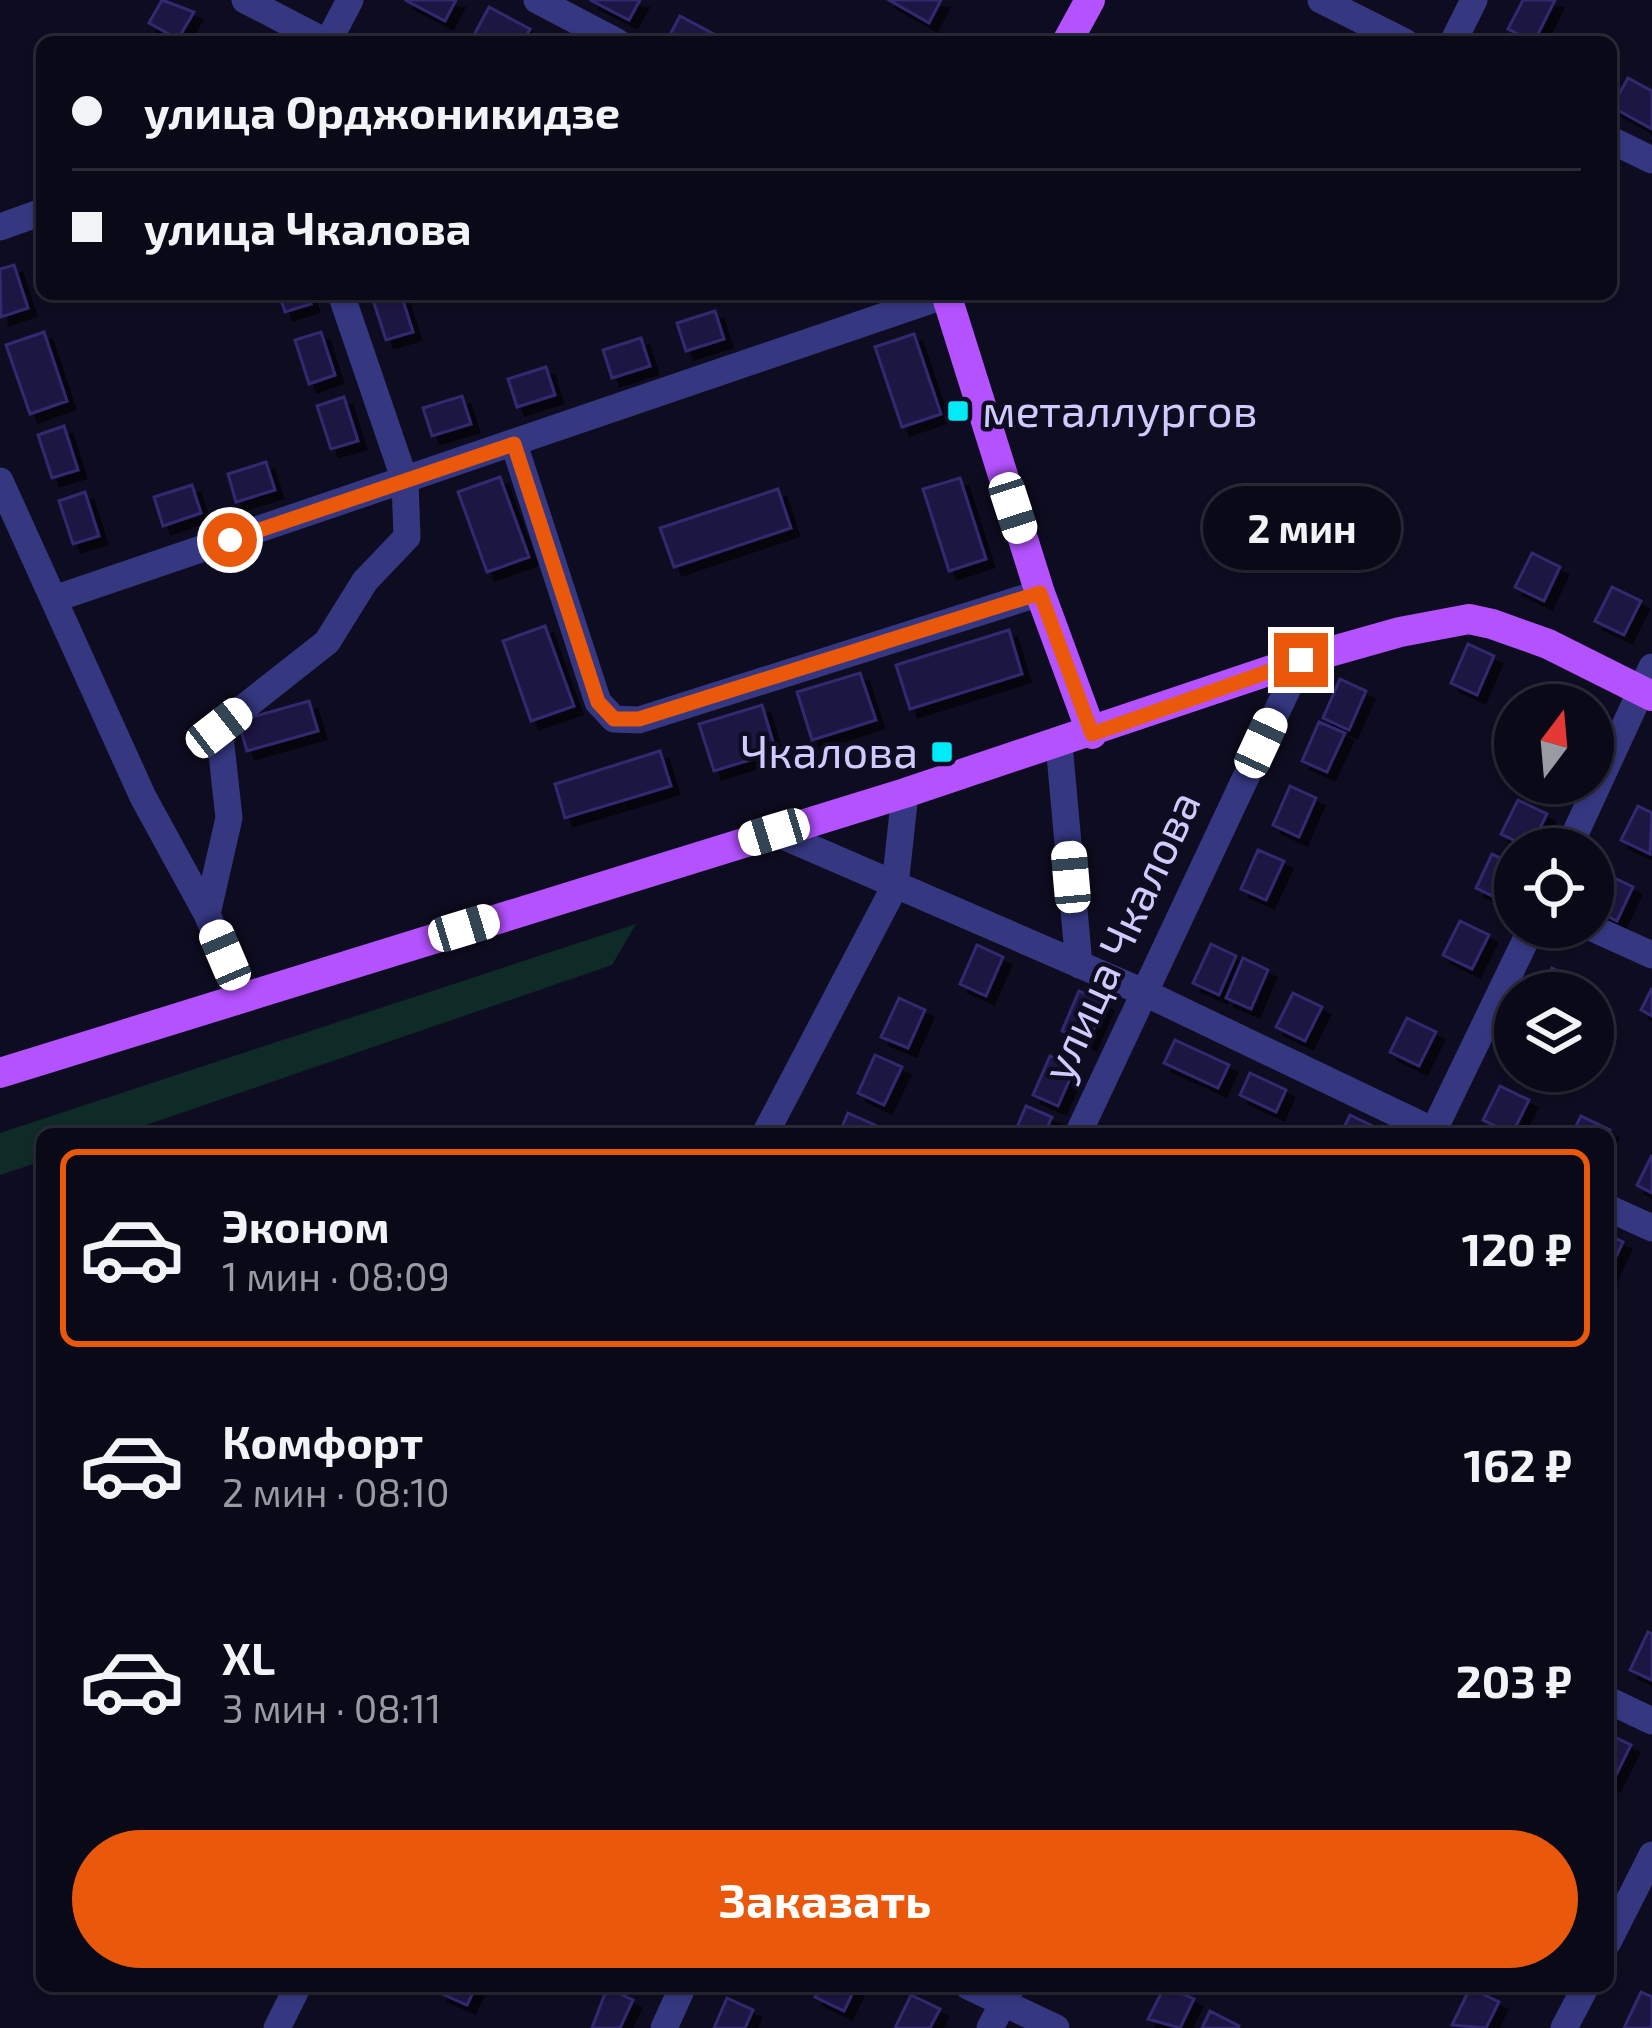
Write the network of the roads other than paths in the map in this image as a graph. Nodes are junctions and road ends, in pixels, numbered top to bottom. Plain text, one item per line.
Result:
1 (245, 0) edge
2 (350, 0) edge
3 (537, 0) edge
4 (1090, 0) edge
5 (1321, 0) edge
6 (1474, 0) edge
7 (315, 36) edge
8 (330, 36) edge
9 (606, 36) edge
10 (1070, 36) edge
11 (1393, 36) edge
12 (1456, 36) edge
13 (1617, 143) edge
14 (1652, 160) edge
15 (36, 214) edge
16 (0, 227) edge
17 (343, 300) edge
18 (932, 300) edge
19 (948, 300) edge
20 (514, 444) junction
21 (0, 481) edge
22 (405, 481) junction
23 (1040, 593) junction
24 (54, 599) junction
25 (1301, 660) junction
26 (1648, 684) edge
27 (1092, 734) junction
28 (1060, 745) junction
29 (904, 793) junction
30 (1578, 828) edge
31 (774, 832) junction
32 (895, 886) junction
33 (207, 914) junction
34 (1614, 938) edge
35 (1522, 948) edge
36 (1652, 955) edge
37 (1079, 965) junction
38 (1143, 992) junction
39 (242, 997) junction
40 (0, 1072) edge
41 (768, 1128) edge
42 (1081, 1128) edge
43 (1425, 1128) edge
44 (1437, 1128) edge
45 (1614, 1211) edge
46 (1652, 1228) edge
47 (1614, 1703) edge
48 (1652, 1721) edge
49 (1652, 1855) edge
50 (1614, 1930) edge
51 (295, 1992) edge
52 (680, 1992) edge
53 (1583, 1992) edge
54 (1002, 2006) edge
55 (277, 2028) edge
56 (664, 2028) edge
57 (1056, 2028) edge
58 (1564, 2028) edge

1 - 7 street
2 - 8 street
3 - 9 street
4 - 10 main road
5 - 11 street
6 - 12 street
13 - 14 street
15 - 16 street
17 - 22 street
18 - 20 street
19 - 23 main road
20 - 22 street
20 - 23 street
21 - 24 street
22 - 24 street
22 - 33 street
23 - 27 main road
24 - 33 street
25 - 26 main road
25 - 27 main road
25 - 38 street, улица Чкалова
26 - 30 street
27 - 28 main road
28 - 29 main road
28 - 37 street
29 - 31 main road
29 - 32 street
31 - 32 street
31 - 39 main road
32 - 37 street
32 - 41 street
33 - 39 street
34 - 36 street
35 - 44 street
37 - 38 street
38 - 42 street, улица Чкалова
38 - 43 street
39 - 40 main road
45 - 46 street
47 - 48 street
49 - 50 street
51 - 55 street
52 - 56 street
53 - 58 street
54 - 57 street

